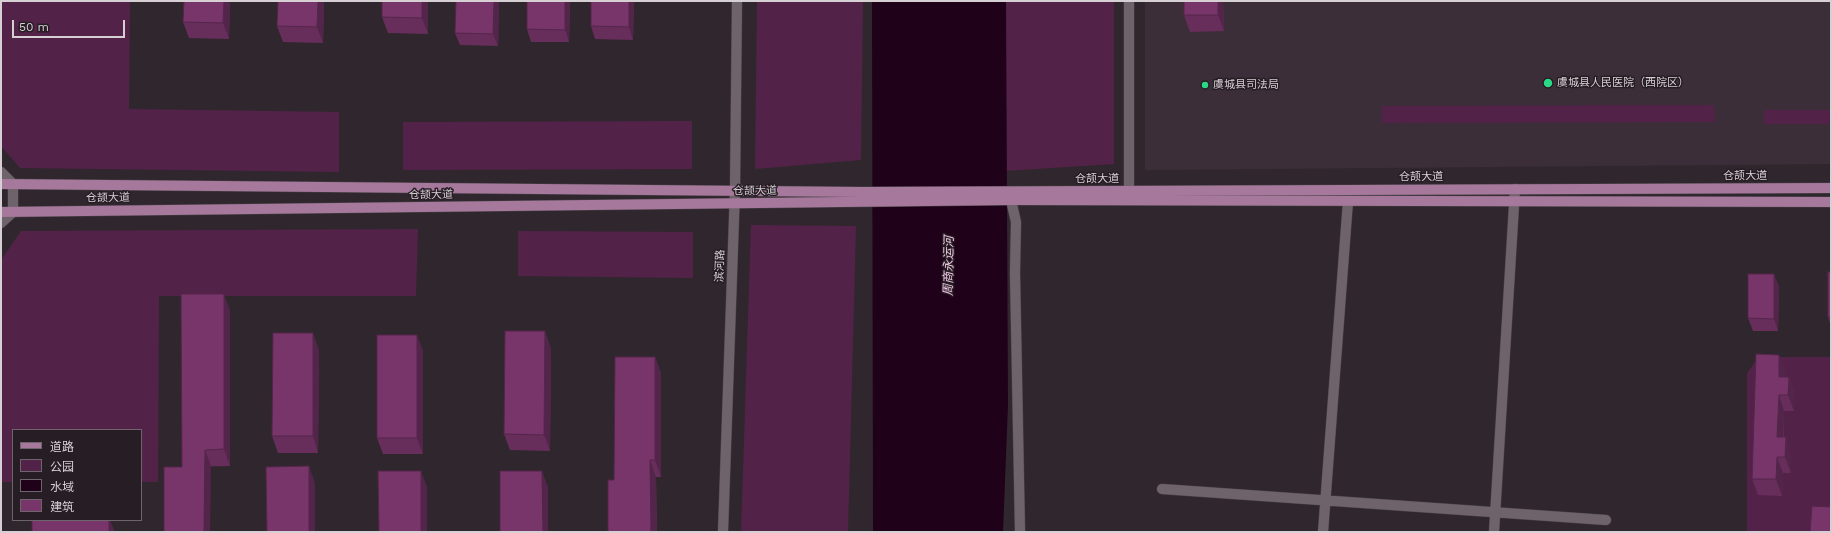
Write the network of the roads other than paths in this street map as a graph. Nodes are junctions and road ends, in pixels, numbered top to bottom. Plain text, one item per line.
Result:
1 (737, 1) edge
2 (1129, 1) edge
3 (1, 172) edge
4 (1, 184) edge
5 (13, 184) junction
6 (1831, 188) edge
7 (1515, 189) junction
8 (735, 190) junction
9 (1010, 195) junction
10 (1129, 195) junction
11 (862, 197) junction
12 (1348, 201) junction
13 (1514, 201) junction
14 (1831, 202) edge
15 (734, 203) junction
16 (1, 212) edge
17 (13, 212) junction
18 (1, 223) edge
19 (1162, 489) dead end
20 (1326, 500) junction
21 (1495, 512) junction
22 (1606, 520) dead end
23 (723, 532) edge
24 (1020, 532) edge
25 (1323, 532) edge
26 (1494, 532) edge

1 - 8 street, 滨河路
2 - 10 street
3 - 5 street
4 - 5 main road, 仓颉大道
5 - 8 main road, 仓颉大道
5 - 17 street
6 - 7 main road, 仓颉大道
7 - 10 main road, 仓颉大道
7 - 13 street
8 - 11 main road, 仓颉大道
8 - 15 street, 滨河路
9 - 10 main road, 仓颉大道
9 - 11 main road, 仓颉大道
9 - 24 street
10 - 12 main road, 仓颉大道
11 - 15 main road, 仓颉大道
12 - 13 main road, 仓颉大道
12 - 20 street
13 - 14 main road, 仓颉大道
13 - 21 street
15 - 17 main road, 仓颉大道
15 - 23 street, 滨河路
16 - 17 main road, 仓颉大道
17 - 18 street
19 - 20 street
20 - 21 street
20 - 25 street
21 - 22 street
21 - 26 street

